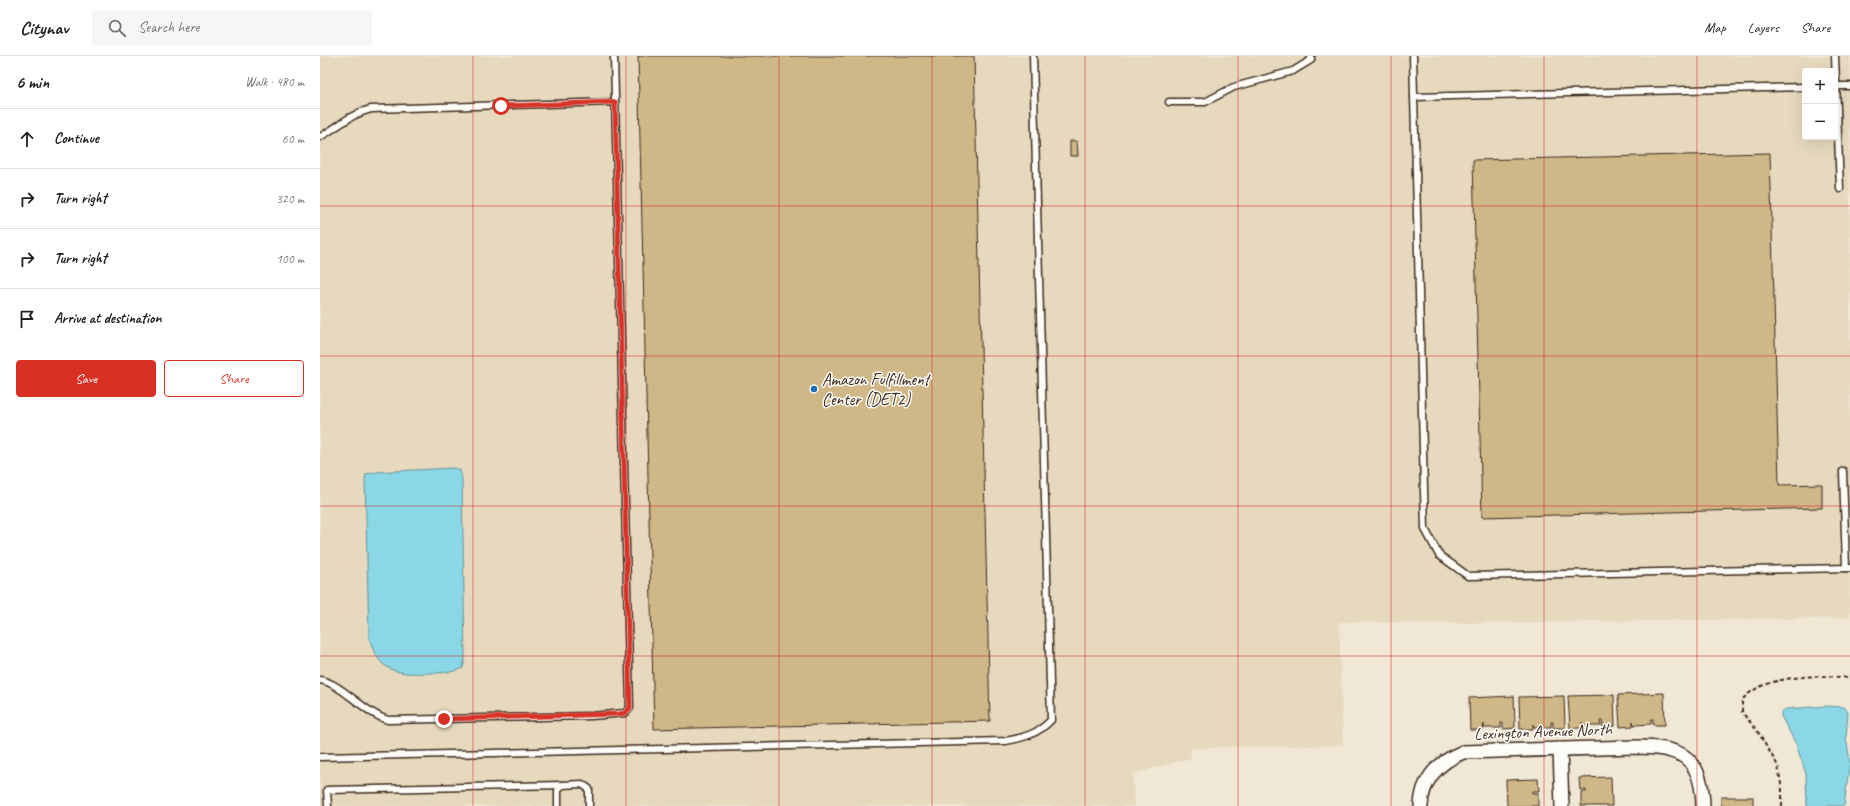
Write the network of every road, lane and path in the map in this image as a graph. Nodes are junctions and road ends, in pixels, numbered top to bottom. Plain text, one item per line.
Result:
1 (614, 56) edge
2 (1033, 56) edge
3 (1311, 56) edge
4 (1413, 56) edge
5 (1836, 56) edge
6 (1836, 68) edge
7 (1838, 86) edge
8 (1850, 86) edge
9 (1802, 87) edge
10 (1414, 97) junction
11 (615, 102) junction
12 (1169, 102) dead end
13 (1837, 104) edge
14 (320, 138) edge
15 (1840, 189) dead end
16 (1843, 471) dead end
17 (1848, 568) edge
18 (1850, 678) edge
19 (320, 680) edge
20 (1560, 749) junction
21 (320, 757) edge
22 (562, 785) junction
23 (328, 806) edge
24 (558, 806) edge
25 (590, 806) edge
26 (1421, 806) edge
27 (1562, 806) edge
28 (1703, 806) edge
29 (1782, 806) edge

1 - 11 lane
2 - 21 lane
3 - 12 lane
4 - 10 lane
5 - 6 lane
7 - 8 lane
9 - 10 lane
10 - 17 lane
11 - 14 lane
11 - 19 lane
13 - 15 lane
16 - 17 lane
18 - 29 path
20 - 26 street, Lexington Avenue North
20 - 27 street
20 - 28 street, Lexington Avenue North
22 - 23 lane
22 - 24 lane
22 - 25 lane

